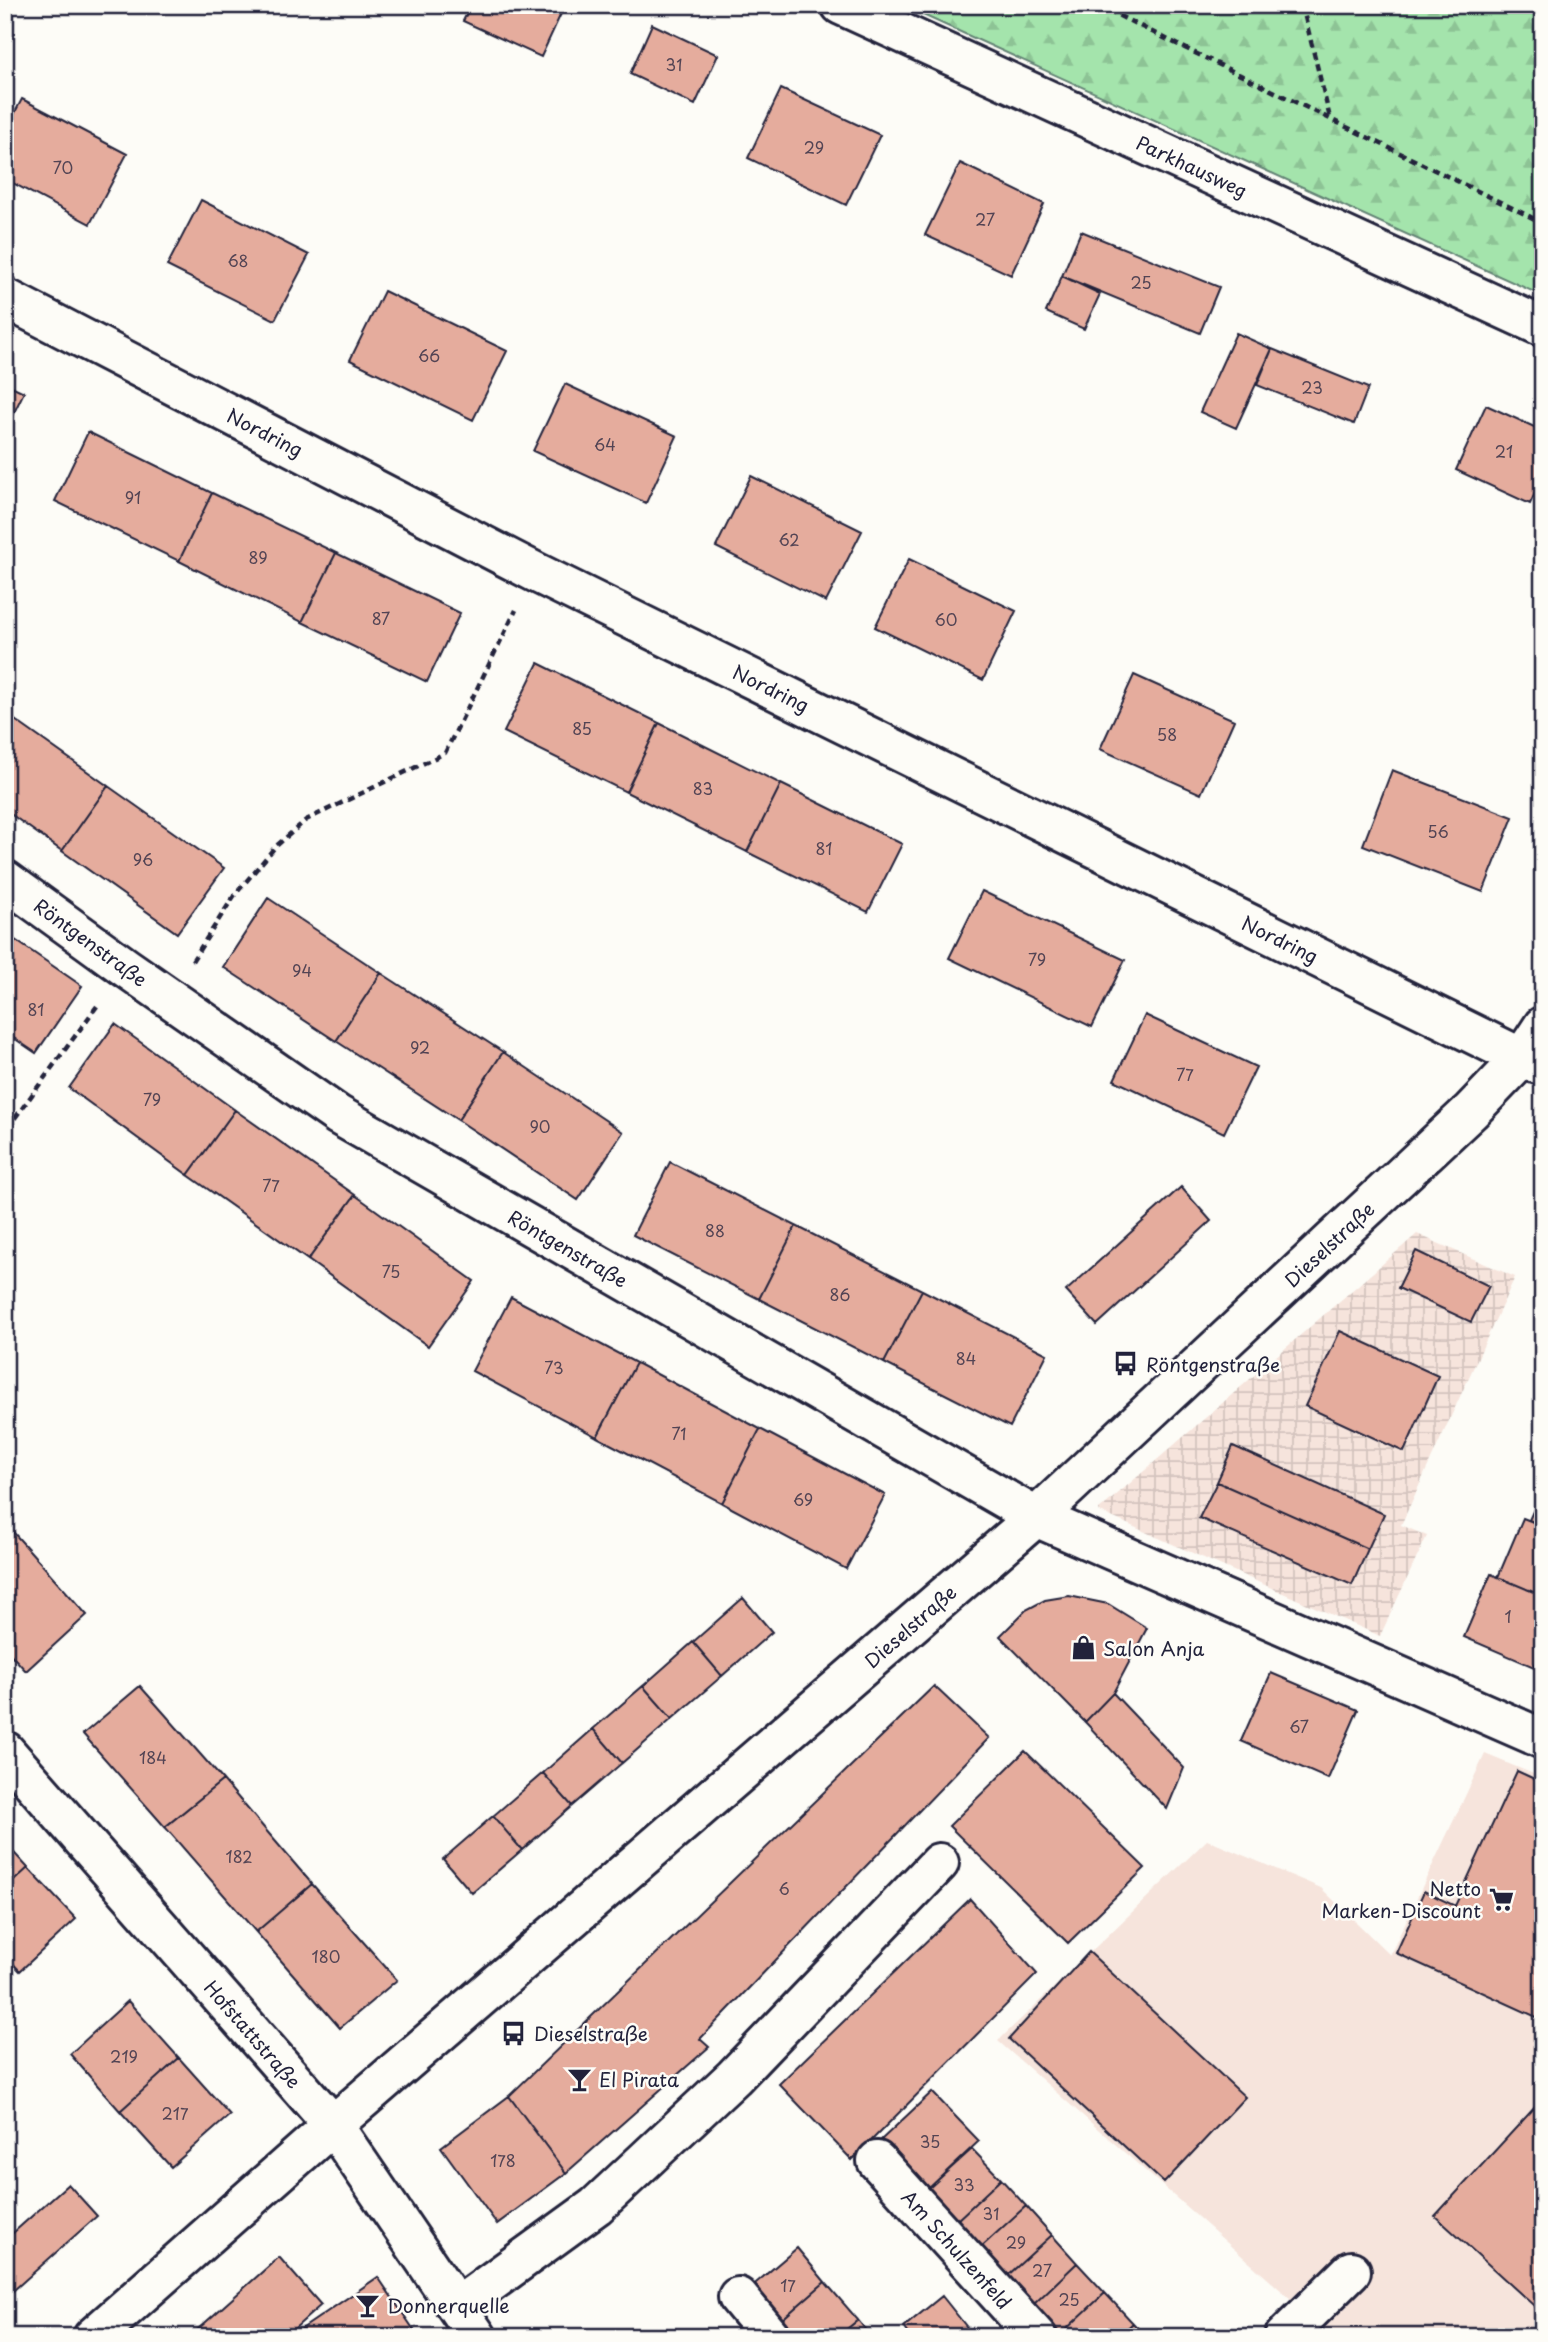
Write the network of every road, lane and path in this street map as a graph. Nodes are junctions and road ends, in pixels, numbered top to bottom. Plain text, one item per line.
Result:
1 (841, 5) edge
2 (1097, 5) edge
3 (1302, 5) edge
4 (1331, 119) junction
5 (1543, 222) edge
6 (5, 298) edge
7 (1543, 327) edge
8 (535, 572) junction
9 (5, 880) edge
10 (125, 967) junction
11 (169, 997) junction
12 (1543, 1026) edge
13 (1532, 1062) edge
14 (5, 1125) edge
15 (1036, 1517) junction
16 (1543, 1739) edge
17 (5, 1751) edge
18 (939, 1863) dead end
19 (333, 2125) junction
20 (877, 2161) dead end
21 (1351, 2271) dead end
22 (738, 2297) dead end
23 (467, 2322) edge
24 (93, 2337) edge
25 (771, 2337) edge
26 (1037, 2337) edge
27 (1284, 2337) edge

1 - 7 street, Parkhausweg
2 - 4 path
3 - 4 path
4 - 5 path
6 - 8 street, Nordring
8 - 11 path
8 - 13 street, Nordring
9 - 10 street, Röntgenstraße
10 - 11 street, Röntgenstraße
10 - 14 path
11 - 15 street, Röntgenstraße
12 - 13 street, Dieselstraße
13 - 15 street, Dieselstraße
15 - 16 street, Röntgenstraße
15 - 19 street, Dieselstraße
17 - 19 street, Hofstattstraße
18 - 23 street
19 - 23 street, Hofstattstraße
19 - 24 street, Dieselstraße
20 - 26 street, Am Schulzenfeld
21 - 27 street
22 - 25 street

